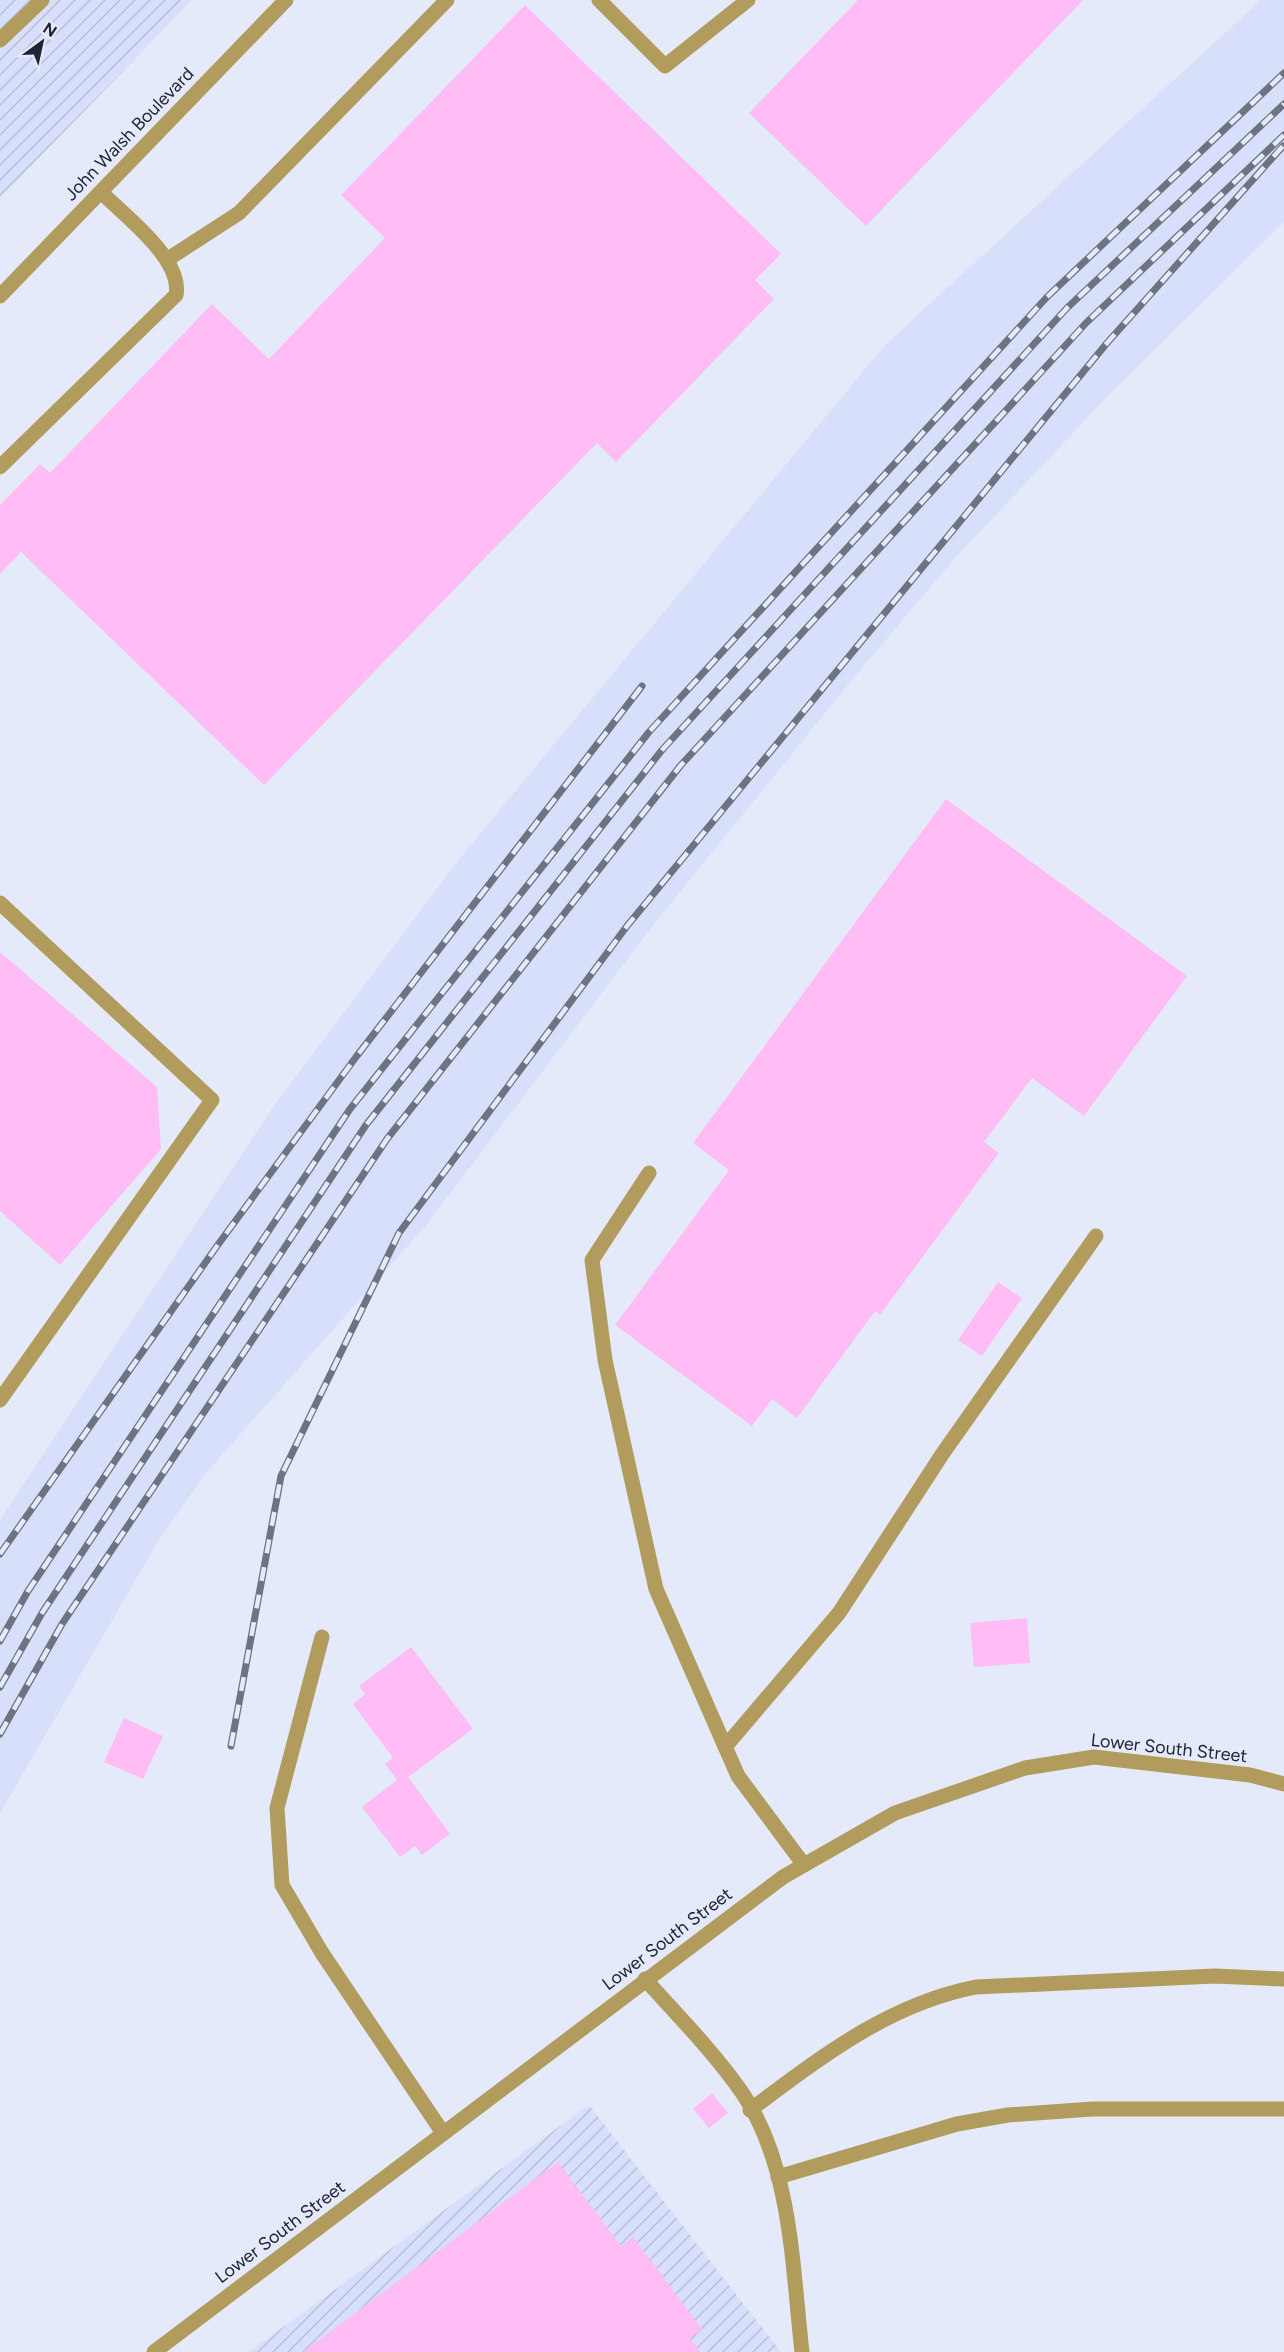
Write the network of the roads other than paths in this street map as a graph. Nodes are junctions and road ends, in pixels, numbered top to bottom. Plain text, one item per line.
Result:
1 (42, 0) edge
2 (286, 0) edge
3 (447, 0) edge
4 (598, 0) edge
5 (748, 0) edge
6 (0, 40) edge
7 (101, 192) junction
8 (168, 259) junction
9 (0, 296) edge
10 (0, 467) edge
11 (0, 903) edge
12 (649, 1173) dead end
13 (1096, 1236) dead end
14 (0, 1400) edge
15 (322, 1637) dead end
16 (725, 1747) junction
17 (1284, 1784) edge
18 (804, 1865) junction
19 (645, 1979) junction
20 (1284, 1979) edge
21 (1284, 2109) edge
22 (750, 2110) junction
23 (443, 2133) junction
24 (778, 2177) junction
25 (154, 2352) edge
26 (802, 2352) edge

1 - 6 street
2 - 7 street, John Walsh Boulevard
3 - 8 street
4 - 5 street
7 - 8 street
7 - 9 street, John Walsh Boulevard
8 - 10 street
11 - 14 street
12 - 16 street
13 - 16 street
15 - 23 street
16 - 18 street
17 - 18 street, Lower South Street
18 - 19 street, Lower South Street
19 - 22 street
19 - 23 street, Lower South Street
20 - 22 street
21 - 24 street
22 - 24 street
23 - 25 street, Lower South Street
24 - 26 street

